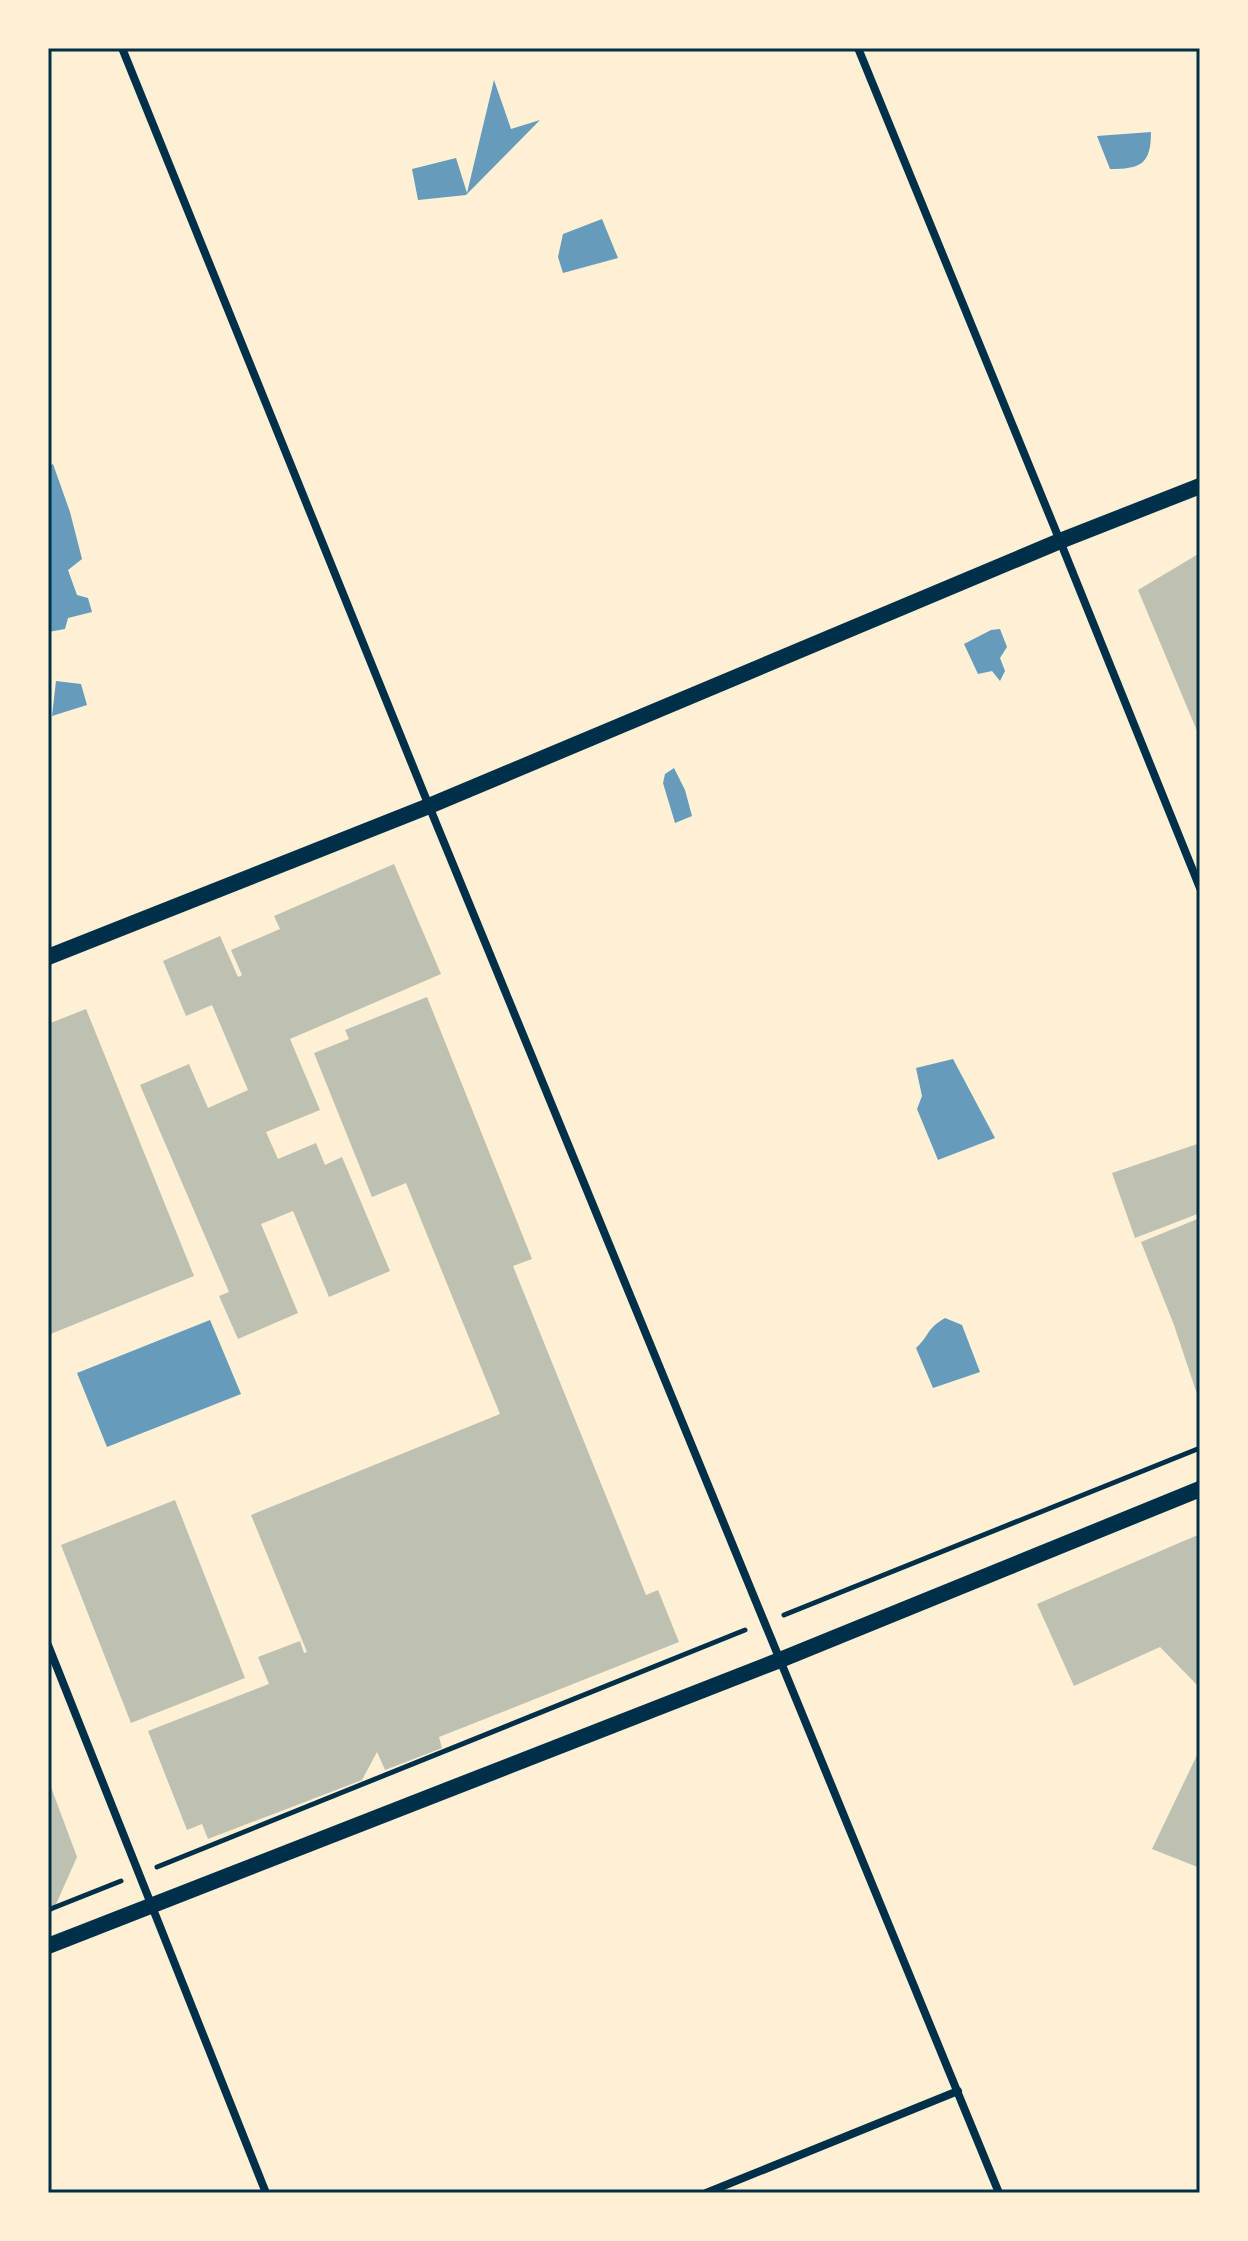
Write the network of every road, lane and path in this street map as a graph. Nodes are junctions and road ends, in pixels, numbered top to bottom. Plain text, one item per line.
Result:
1 (122, 48) edge
2 (858, 48) edge
3 (1200, 486) edge
4 (1060, 541) junction
5 (429, 806) junction
6 (1200, 888) edge
7 (48, 957) edge
8 (1200, 1448) edge
9 (1200, 1489) edge
10 (765, 1622) junction
11 (48, 1645) edge
12 (780, 1660) junction
13 (140, 1874) junction
14 (152, 1906) junction
15 (48, 1910) edge
16 (48, 1946) edge
17 (958, 2091) junction
18 (266, 2193) edge
19 (706, 2193) edge
20 (999, 2193) edge

1 - 5 street
2 - 4 street
3 - 4 main road
4 - 5 main road
4 - 6 street
5 - 7 main road
5 - 10 street
8 - 10 path
9 - 12 main road
10 - 12 street
10 - 13 path
11 - 13 street
12 - 14 main road
12 - 17 street
13 - 14 street
13 - 15 path
14 - 16 main road
14 - 18 street
17 - 19 street
17 - 20 street

